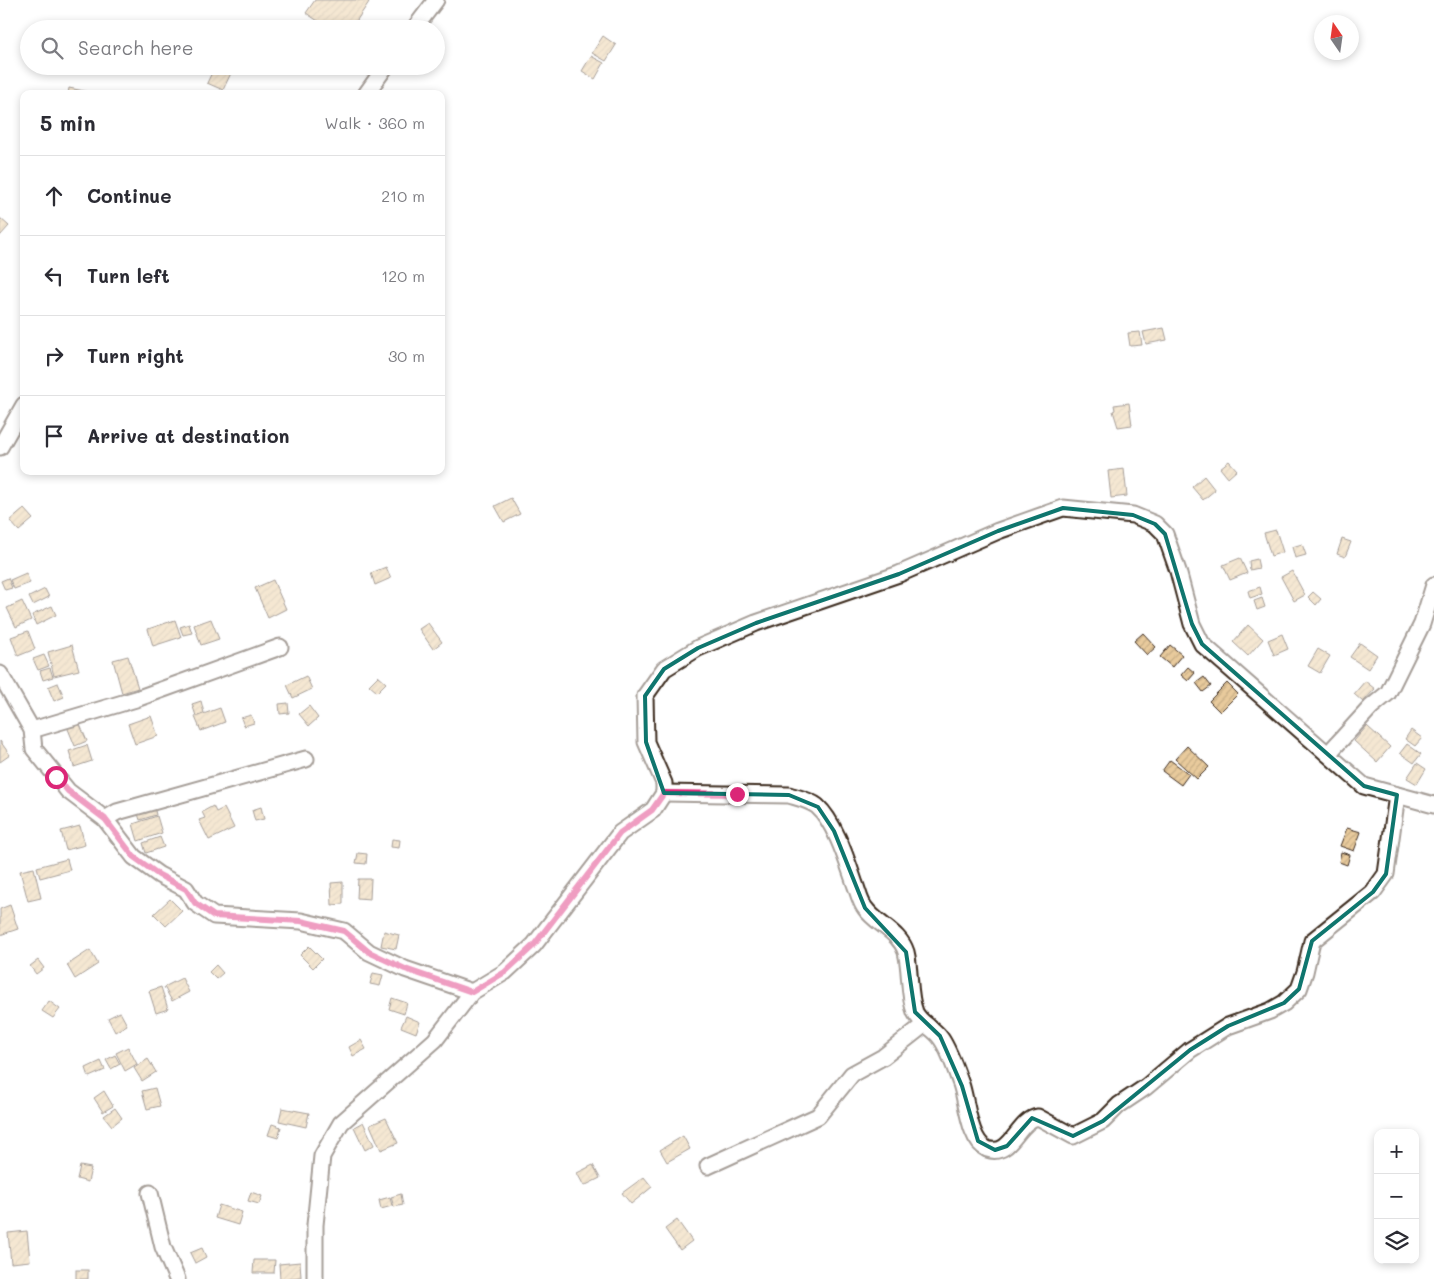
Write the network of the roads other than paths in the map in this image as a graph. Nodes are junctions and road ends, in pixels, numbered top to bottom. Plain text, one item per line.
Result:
1 (436, 0) edge
2 (421, 20) edge
3 (380, 75) edge
4 (369, 90) edge
5 (20, 412) edge
6 (0, 447) edge
7 (1434, 585) edge
8 (280, 647) dead end
9 (0, 674) edge
10 (32, 730) junction
11 (1328, 754) junction
12 (306, 759) dead end
13 (664, 793) junction
14 (1397, 795) junction
15 (1434, 805) edge
16 (105, 819) junction
17 (472, 992) junction
18 (924, 1024) junction
19 (708, 1166) dead end
20 (150, 1194) dead end
21 (177, 1279) edge
22 (315, 1279) edge

1 - 2 street
3 - 4 street
5 - 6 street
7 - 11 street
8 - 10 street
9 - 10 street
10 - 16 street
11 - 13 street
11 - 14 street
12 - 16 street
13 - 17 street
13 - 18 street
14 - 15 street
14 - 18 street
16 - 17 street
17 - 22 street
18 - 19 street
20 - 21 street

